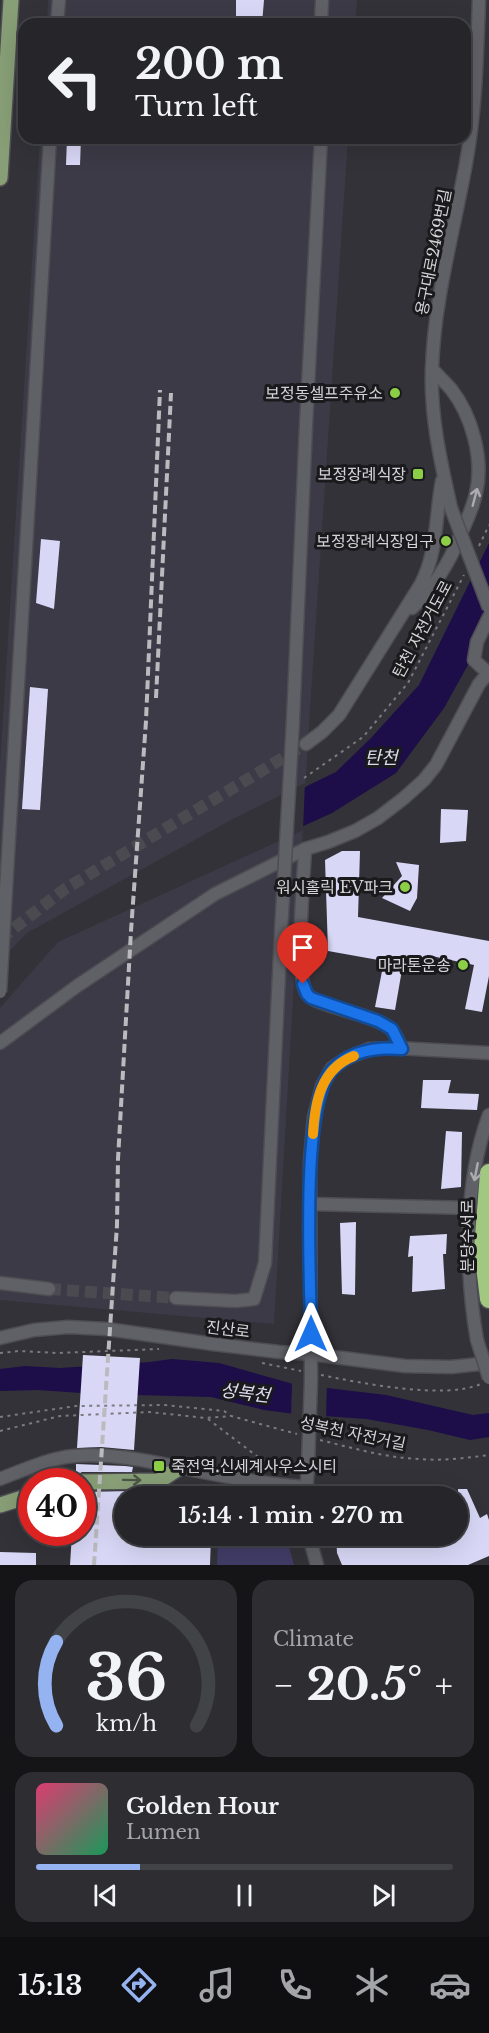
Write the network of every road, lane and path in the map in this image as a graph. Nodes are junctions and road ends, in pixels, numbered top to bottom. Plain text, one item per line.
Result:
1 (11, 0) edge
2 (58, 0) edge
3 (322, 0) edge
4 (479, 0) edge
5 (57, 18) edge
6 (321, 18) edge
7 (471, 136) edge
8 (50, 144) edge
9 (321, 144) edge
10 (469, 144) edge
11 (0, 178) edge
12 (432, 369) junction
13 (443, 474) junction
14 (489, 525) edge
15 (474, 554) dead end
16 (465, 574) dead end
17 (489, 608) edge
18 (402, 617) junction
19 (489, 617) edge
20 (488, 673) edge
21 (306, 744) tunnel mouth
22 (304, 778) dead end
23 (305, 849) junction
24 (0, 992) edge
25 (0, 1043) edge
26 (402, 1049) junction
27 (489, 1053) edge
28 (489, 1115) edge
29 (489, 1173) edge
30 (310, 1204) junction
31 (471, 1208) junction
32 (0, 1283) edge
33 (50, 1289) tunnel mouth
34 (176, 1298) tunnel mouth
35 (489, 1299) edge
36 (0, 1338) edge
37 (168, 1348) dead end
38 (0, 1353) edge
39 (311, 1354) junction
40 (252, 1361) dead end
41 (489, 1363) edge
42 (310, 1375) junction
43 (489, 1379) edge
44 (231, 1416) junction
45 (0, 1417) edge
46 (206, 1418) junction
47 (0, 1431) edge
48 (298, 1434) dead end
49 (321, 1440) dead end
50 (489, 1455) edge
51 (179, 1468) junction
52 (0, 1479) edge
53 (96, 1482) edge
54 (269, 1484) junction
55 (278, 1486) edge
56 (306, 1486) edge
57 (18, 1494) edge
58 (18, 1497) edge
59 (0, 1498) edge
60 (0, 1505) edge
61 (312, 1546) edge
62 (317, 1565) edge

1 - 11 main road
2 - 5 street
3 - 6 street
4 - 7 street, 용구대로2469번길
8 - 24 street, bridge
9 - 34 street, bridge
10 - 12 street, 용구대로2469번길
12 - 13 street, 용구대로2469번길
18 -> 12 street
13 - 17 street, 용구대로2469번길, bridge
13 - 18 street
14 - 15 path
16 - 22 path, 탄천 자전거도로
18 - 21 street
19 - 20 street
20 - 23 street
23 - 25 street
23 - 26 street
26 - 27 street
26 - 30 street
28 -> 31 street
29 - 35 highway, 분당수서로
30 - 31 street
30 - 39 street
31 - 43 street, bridge
32 - 33 street
36 - 39 street, 진산로
37 - 38 path
39 - 41 street, 진산로
39 - 42 street
40 - 42 path
42 - 43 path
42 - 56 street, bridge
44 - 45 path
44 - 46 path, 성복천 자전거길
44 - 48 path, 성복천 자전거길
46 - 47 path, 성복천 자전거길
46 - 54 path
49 - 50 path, 성복천 자전거길
51 - 52 street
53 -> 51 main road
51 - 54 street
54 - 55 street
57 - 59 street
58 - 60 main road
61 - 62 street

